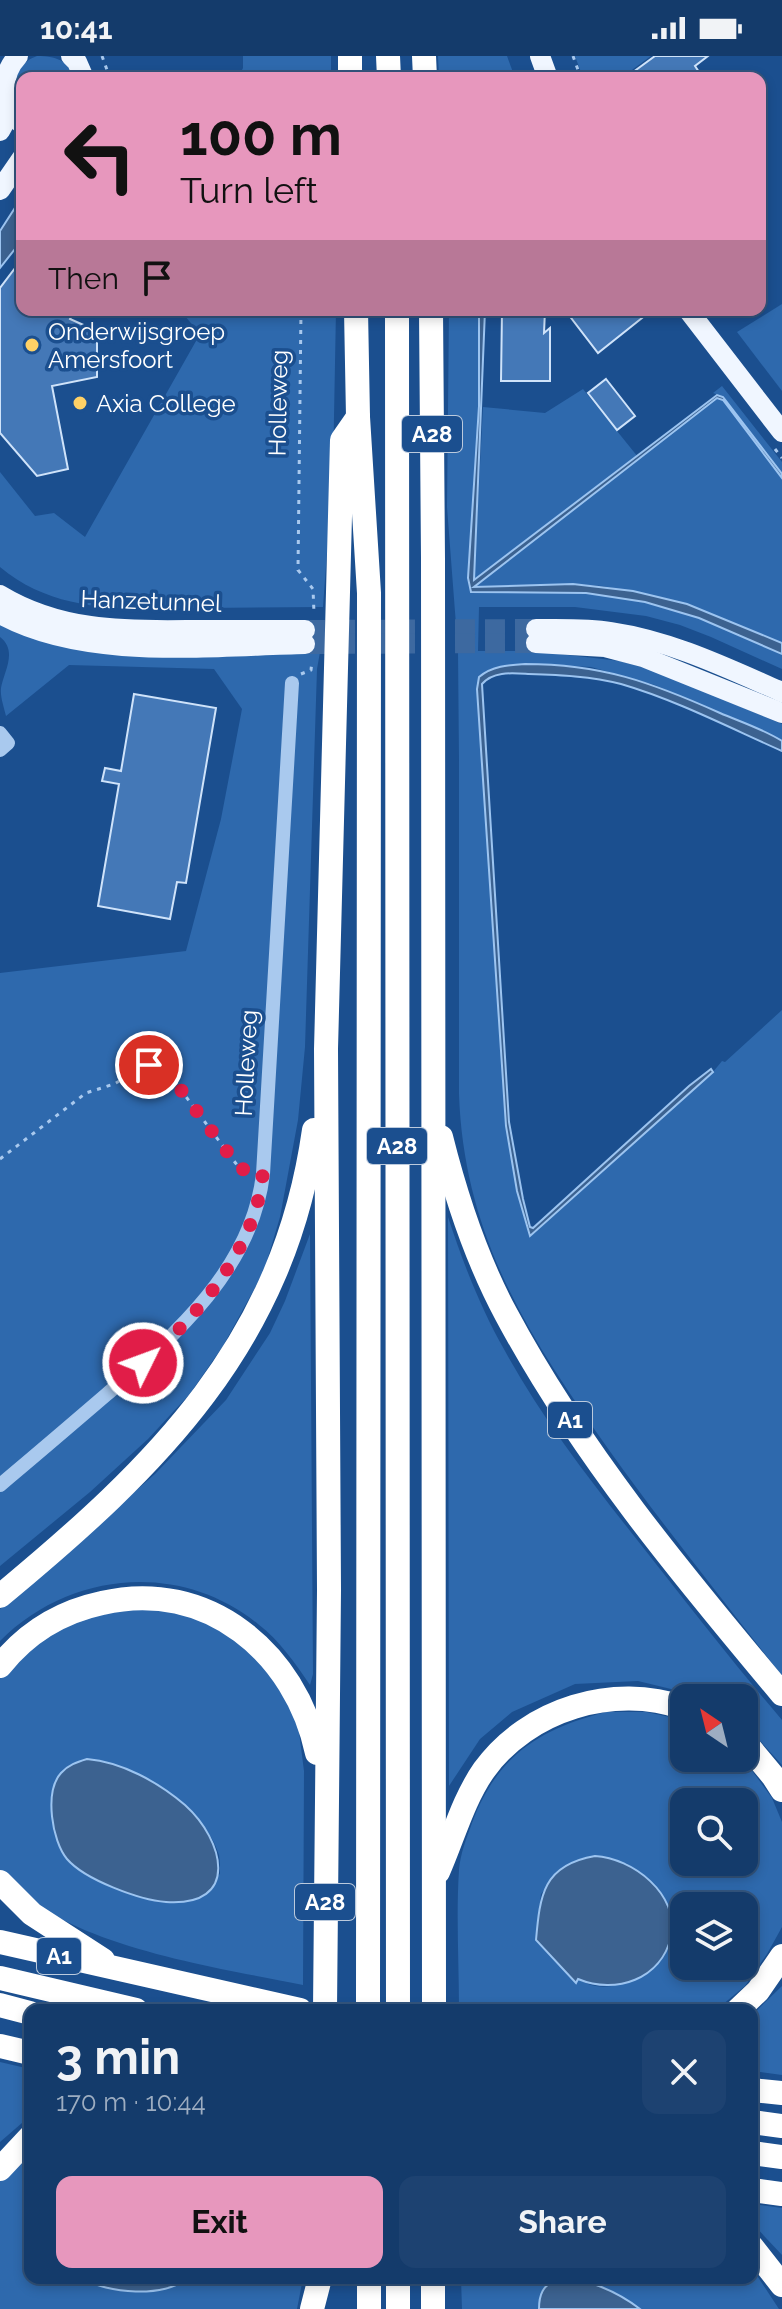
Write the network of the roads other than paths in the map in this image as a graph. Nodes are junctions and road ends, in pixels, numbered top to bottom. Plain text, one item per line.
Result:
1 (8, 62) edge
2 (11, 123) edge
3 (16, 167) edge
4 (0, 190) edge
5 (356, 316) edge
6 (397, 316) edge
7 (431, 316) edge
8 (693, 316) edge
9 (358, 417) junction
10 (782, 432) edge
11 (0, 595) edge
12 (0, 614) edge
13 (292, 683) road end
14 (782, 692) edge
15 (782, 713) edge
16 (326, 1049) junction
17 (433, 1104) junction
18 (0, 1485) edge
19 (0, 1596) edge
20 (0, 1666) edge
21 (782, 1694) edge
22 (670, 1704) edge
23 (758, 1758) edge
24 (782, 1790) edge
25 (326, 1835) junction
26 (434, 1881) junction
27 (0, 1882) edge
28 (0, 1942) edge
29 (782, 1956) edge
30 (118, 1970) junction
31 (0, 1978) edge
32 (434, 1999) edge
33 (110, 2004) edge
34 (273, 2004) edge
35 (325, 2004) edge
36 (368, 2004) edge
37 (398, 2004) edge
38 (744, 2004) edge
39 (0, 2005) edge
40 (24, 2011) edge
41 (0, 2046) edge
42 (24, 2052) edge
43 (758, 2091) edge
44 (782, 2093) edge
45 (758, 2123) edge
46 (782, 2126) edge
47 (24, 2143) edge
48 (758, 2154) edge
49 (782, 2157) edge
50 (0, 2169) edge
51 (758, 2191) edge
52 (782, 2194) edge
53 (758, 2255) edge
54 (320, 2284) edge
55 (323, 2284) edge
56 (369, 2284) edge
57 (398, 2284) edge
58 (433, 2284) edge
59 (782, 2285) edge
60 (312, 2309) edge
61 (327, 2309) edge
62 (369, 2309) edge
63 (398, 2309) edge
64 (433, 2309) edge

1 - 2 main road
3 - 4 main road
5 - 9 highway, A28
6 - 37 highway, A28
7 - 17 highway, A28
8 - 10 main road
9 - 16 highway, A28
9 - 36 highway, A28
11 - 12 main road, Hanzetunnel
13 - 18 lane, Holleweg
14 - 15 main road
16 - 19 highway, A28
16 - 25 highway, A28
17 - 21 highway, A1
17 - 26 highway, A28
20 - 25 highway
22 - 26 highway, A28
23 - 24 highway
25 - 35 highway, A28
26 - 32 highway, A28
27 - 30 highway, A1
28 - 30 highway, A1
29 - 38 highway
30 - 34 highway, A1
31 - 33 highway, A1
39 - 40 highway
41 - 42 highway
43 - 44 highway
45 - 46 highway
47 - 50 highway
48 - 49 highway
51 - 52 highway
53 - 59 highway
54 - 60 highway
55 - 61 highway
56 - 62 highway
57 - 63 highway
58 - 64 highway

